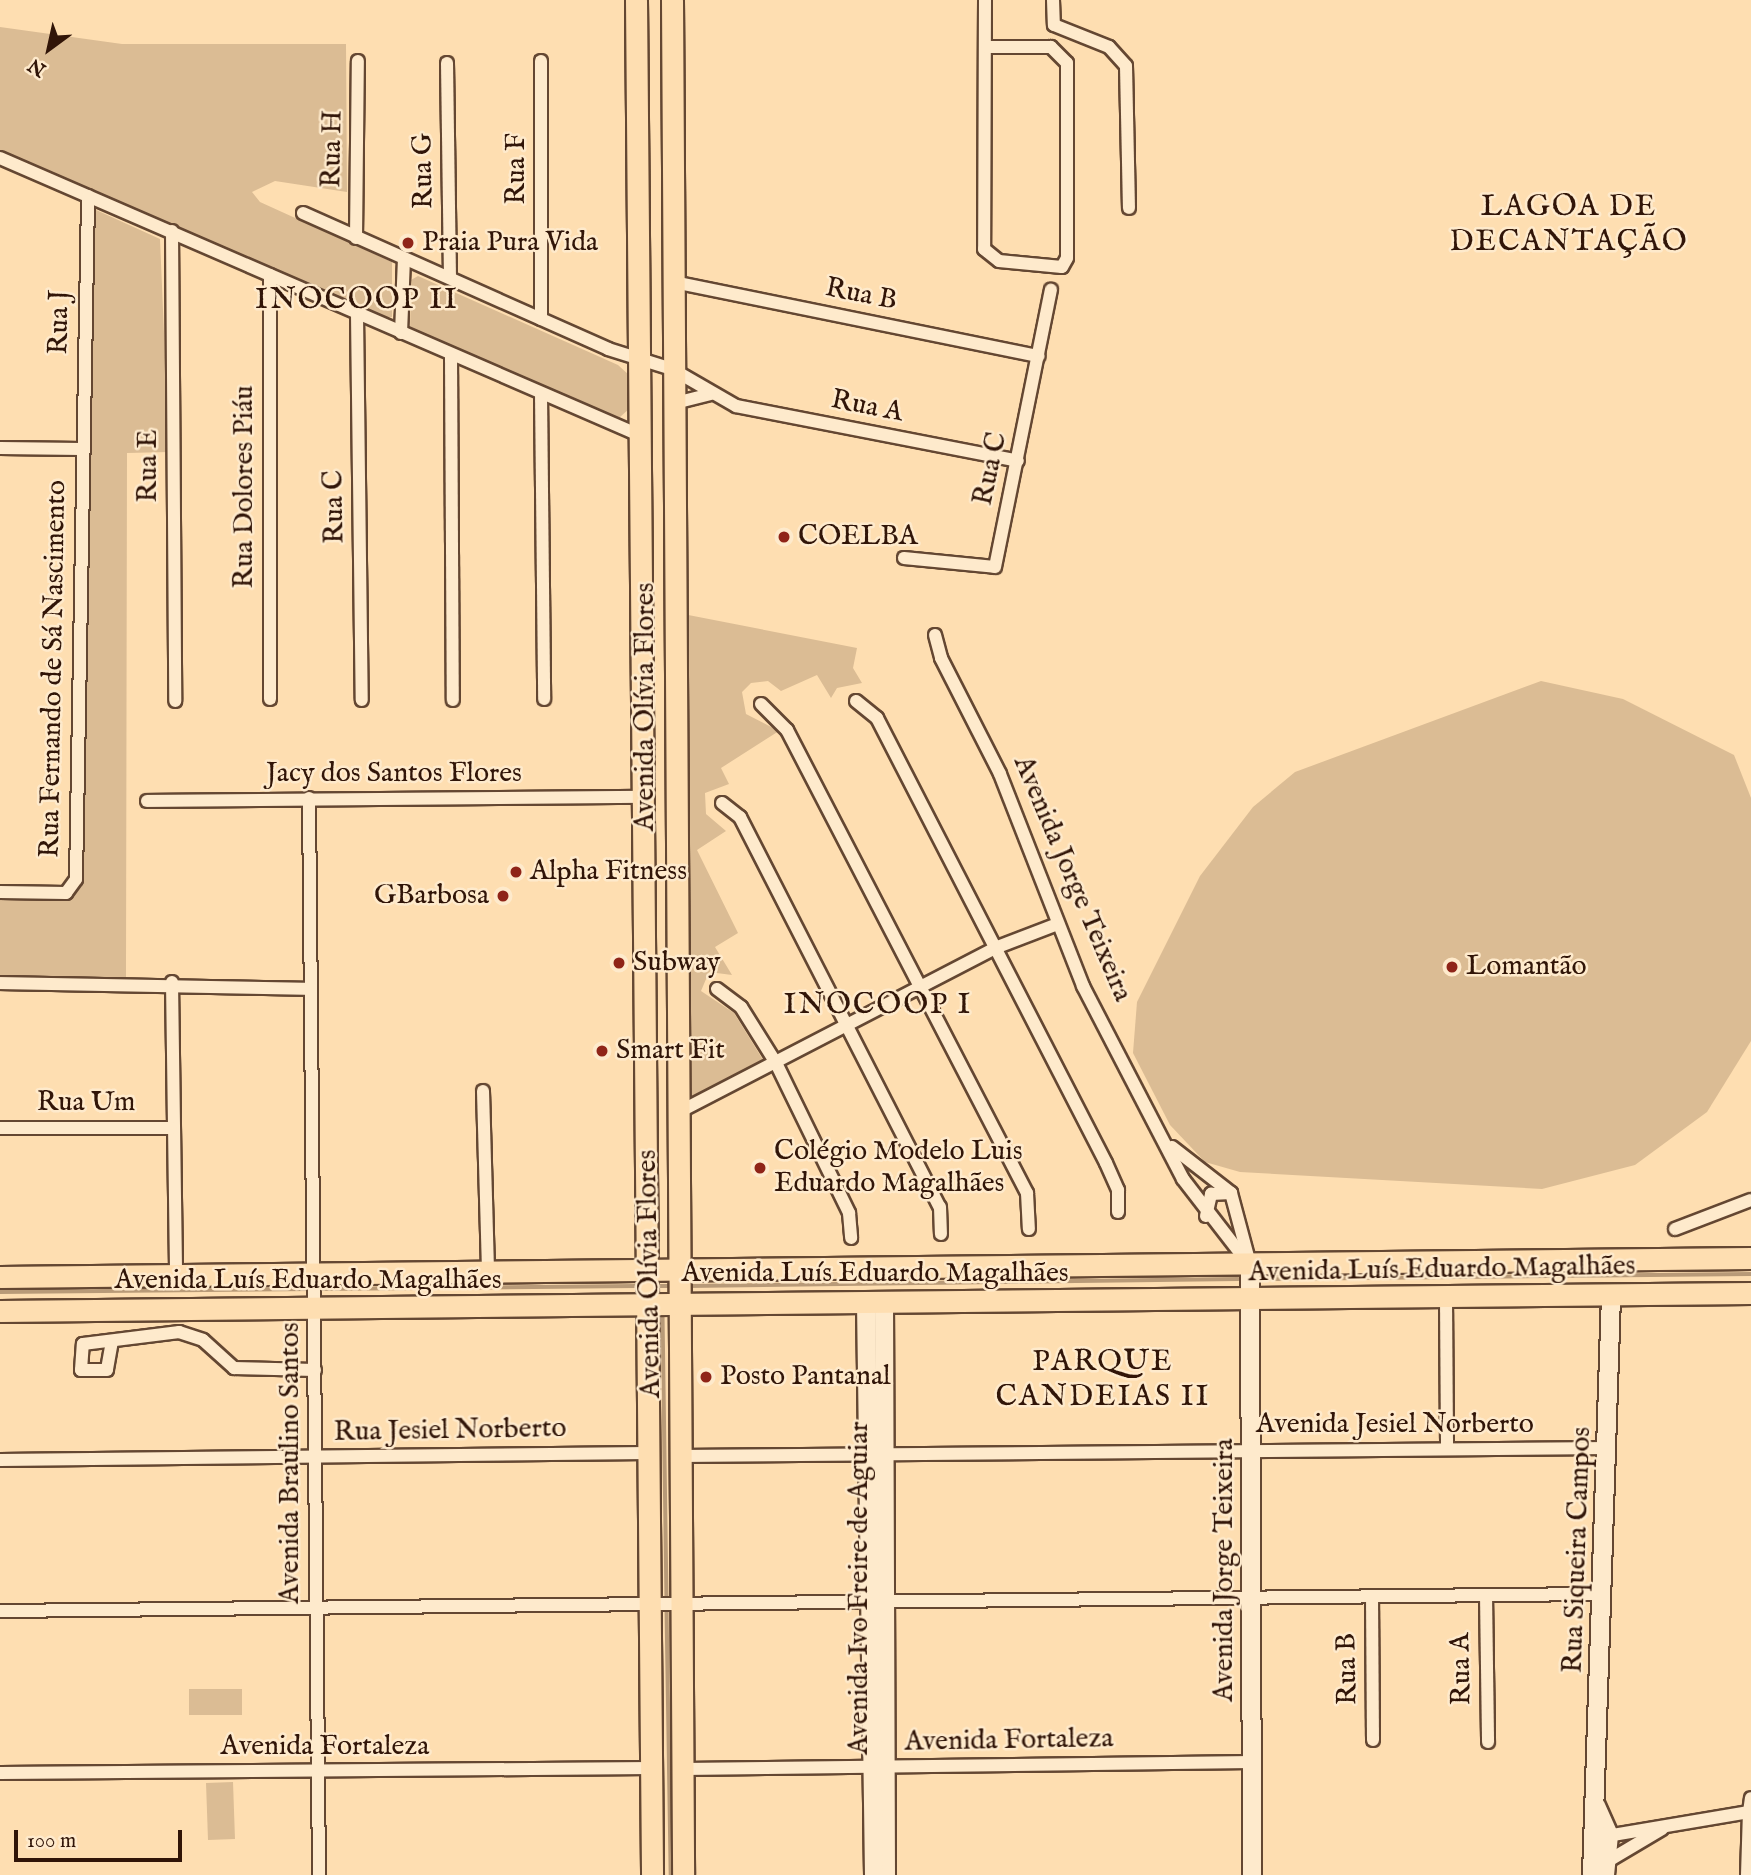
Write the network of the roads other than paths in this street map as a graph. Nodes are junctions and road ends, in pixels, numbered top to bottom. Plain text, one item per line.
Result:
1 (636, 0) edge
2 (672, 0) edge
3 (985, 0) edge
4 (1053, 0) edge
5 (636, 44) junction
6 (987, 47) junction
7 (671, 49) junction
8 (358, 61) dead end
9 (541, 61) dead end
10 (447, 63) dead end
11 (0, 158) edge
12 (88, 195) junction
13 (1129, 208) dead end
14 (303, 213) dead end
15 (172, 231) junction
16 (356, 238) junction
17 (404, 260) junction
18 (270, 275) junction
19 (450, 278) junction
20 (674, 282) junction
21 (1051, 290) dead end
22 (357, 314) junction
23 (541, 319) junction
24 (401, 334) junction
25 (451, 356) junction
26 (1039, 356) junction
27 (635, 357) junction
28 (673, 369) junction
29 (541, 394) junction
30 (709, 394) junction
31 (675, 403) junction
32 (637, 443) junction
33 (0, 448) edge
34 (81, 449) junction
35 (674, 453) junction
36 (1018, 461) junction
37 (904, 558) dead end
38 (936, 635) dead end
39 (270, 699) dead end
40 (362, 699) dead end
41 (544, 699) dead end
42 (453, 700) dead end
43 (176, 701) dead end
44 (856, 701) dead end
45 (761, 704) dead end
46 (642, 797) junction
47 (309, 798) junction
48 (148, 801) dead end
49 (722, 803) dead end
50 (0, 892) edge
51 (1058, 924) junction
52 (995, 948) junction
53 (172, 982) junction
54 (0, 983) edge
55 (920, 986) junction
56 (311, 989) junction
57 (718, 989) dead end
58 (642, 1015) junction
59 (675, 1018) junction
60 (847, 1026) junction
61 (676, 1053) junction
62 (642, 1060) junction
63 (776, 1063) junction
64 (483, 1091) dead end
65 (677, 1113) junction
66 (0, 1128) edge
67 (172, 1128) junction
68 (1167, 1142) junction
69 (1231, 1193) junction
70 (1751, 1200) edge
71 (1118, 1212) dead end
72 (1206, 1216) junction
73 (1675, 1228) dead end
74 (1029, 1229) dead end
75 (941, 1234) dead end
76 (850, 1238) dead end
77 (1746, 1255) edge
78 (1249, 1260) junction
79 (677, 1269) junction
80 (646, 1270) junction
81 (488, 1273) junction
82 (176, 1276) junction
83 (0, 1277) edge
84 (314, 1280) junction
85 (1751, 1293) edge
86 (1611, 1296) junction
87 (1446, 1299) junction
88 (1252, 1301) junction
89 (875, 1302) junction
90 (677, 1303) junction
91 (646, 1304) junction
92 (315, 1305) junction
93 (0, 1311) edge
94 (112, 1341) dead end
95 (315, 1370) junction
96 (1447, 1448) junction
97 (1608, 1448) junction
98 (1250, 1450) junction
99 (648, 1453) junction
100 (867, 1454) junction
101 (886, 1454) junction
102 (679, 1456) junction
103 (316, 1457) junction
104 (0, 1460) edge
105 (1603, 1594) junction
106 (1486, 1595) junction
107 (1251, 1597) junction
108 (1371, 1597) junction
109 (649, 1602) junction
110 (680, 1603) junction
111 (879, 1603) junction
112 (317, 1606) junction
113 (0, 1611) edge
114 (1373, 1740) dead end
115 (1488, 1742) dead end
116 (1252, 1762) junction
117 (878, 1767) junction
118 (651, 1768) junction
119 (683, 1769) junction
120 (317, 1770) junction
121 (0, 1773) edge
122 (1751, 1798) edge
123 (1749, 1812) edge
124 (1669, 1825) junction
125 (1601, 1837) junction
126 (1599, 1869) edge
127 (319, 1875) edge
128 (652, 1875) edge
129 (683, 1875) edge
130 (874, 1875) edge
131 (886, 1875) edge
132 (1252, 1875) edge
133 (1747, 1875) edge

1 - 5 main road, Avenida Olívia Flores
2 - 7 main road, Avenida Olívia Flores
3 - 6 street
4 - 13 street
5 - 7 main road
5 - 27 main road, Avenida Olívia Flores
6 - 6 street
7 - 20 main road, Avenida Olívia Flores
8 - 16 street, Rua H
9 - 23 street, Rua F
10 - 19 street, Rua G
11 - 12 street
12 - 15 street
12 - 34 street, Rua J
14 - 16 street, Rua A
15 - 18 street
15 - 43 street, Rua E
16 - 17 street, Rua A
17 - 19 street, Rua A
17 - 24 street
18 - 22 street
18 - 39 street, Rua Dolores Piáu
19 - 23 street, Rua A
20 - 26 street, Rua B
20 - 28 main road, Avenida Olívia Flores
21 - 26 street, Rua C
22 - 24 street
22 - 40 street, Rua C
23 - 27 street, Rua A
24 - 25 street
25 - 29 street
25 - 42 street
26 - 36 street, Rua C
27 - 28 street, Rua A
27 - 32 main road, Avenida Olívia Flores
28 - 30 street, Rua A
28 - 31 main road, Avenida Olívia Flores
29 - 32 street
29 - 41 street
30 - 31 street
30 - 36 street, Rua A
31 - 35 main road, Avenida Olívia Flores
32 - 35 main road
32 - 46 main road, Avenida Olívia Flores
33 - 34 street
34 - 50 street, Rua Fernando de Sá Nascimento
35 - 59 main road, Avenida Olívia Flores
36 - 37 street, Rua C
38 - 51 street, Avenida Jorge Teixeira
44 - 52 street
45 - 55 street
46 - 47 street, Jacy dos Santos Flores
46 - 58 main road, Avenida Olívia Flores
47 - 48 street, Jacy dos Santos Flores
47 - 56 street, Avenida Braulino Santos
49 - 60 street
51 - 52 street
51 - 68 street, Avenida Jorge Teixeira
52 - 55 street
52 - 71 street
53 - 54 street
53 - 56 street
53 - 67 street
55 - 60 street
55 - 74 street
56 - 84 street, Avenida Braulino Santos
57 - 63 street
58 - 59 main road
58 - 62 main road, Avenida Olívia Flores
59 - 61 main road, Avenida Olívia Flores
60 - 63 street
60 - 75 street
61 - 62 main road
61 - 65 main road, Avenida Olívia Flores
62 - 80 main road, Avenida Olívia Flores
63 - 65 street
63 - 76 street
64 - 81 street
65 - 79 main road, Avenida Olívia Flores
66 - 67 street, Rua Um
67 - 82 street
68 - 69 street, Avenida Jorge Teixeira
68 - 72 street, Avenida Jorge Teixeira
69 - 72 street
69 - 78 street, Avenida Jorge Teixeira
70 - 73 street
72 - 78 street, Avenida Jorge Teixeira
77 - 78 main road, Avenida Luís Eduardo Magalhães
78 - 79 main road, Avenida Luís Eduardo Magalhães
78 - 88 street, Avenida Jorge Teixeira
79 - 80 main road, Avenida Luís Eduardo Magalhães
79 - 90 main road, Avenida Olívia Flores
80 - 81 main road, Avenida Luís Eduardo Magalhães
80 - 91 main road, Avenida Olívia Flores
81 - 84 main road, Avenida Luís Eduardo Magalhães
82 - 83 main road, Avenida Luís Eduardo Magalhães
82 - 84 main road, Avenida Luís Eduardo Magalhães
84 - 92 street, Avenida Braulino Santos
85 - 86 main road, Avenida Luís Eduardo Magalhães
86 - 87 main road, Avenida Luís Eduardo Magalhães
86 - 97 street, Rua Siqueira Campos
87 - 88 main road, Avenida Luís Eduardo Magalhães
87 - 96 street
88 - 89 main road, Avenida Luís Eduardo Magalhães
88 - 98 street, Avenida Jorge Teixeira
89 - 90 main road, Avenida Luís Eduardo Magalhães
89 - 100 street, Avenida Ivo Freire de Aguiar
89 - 101 street, Avenida Ivo Freire de Aguiar
90 - 91 main road, Avenida Luís Eduardo Magalhães
90 - 102 main road, Avenida Olívia Flores
91 - 92 main road, Avenida Luís Eduardo Magalhães
91 - 99 main road, Avenida Olívia Flores
92 - 93 main road, Avenida Luís Eduardo Magalhães
92 - 95 street, Avenida Braulino Santos
94 - 95 street
95 - 103 street, Avenida Braulino Santos
96 - 97 street, Avenida Jesiel Norberto
96 - 98 street, Avenida Jesiel Norberto
97 - 105 street, Rua Siqueira Campos
98 - 101 street, Avenida Jesiel Norberto
98 - 107 street, Avenida Jorge Teixeira
99 - 103 street, Rua Jesiel Norberto
99 - 109 main road, Avenida Olívia Flores
100 - 101 street, Avenida Jesiel Norberto
100 - 102 street, Avenida Jesiel Norberto
100 - 111 street, Avenida Ivo Freire de Aguiar
101 - 111 street, Avenida Ivo Freire de Aguiar
102 - 110 main road, Avenida Olívia Flores
103 - 104 street, Rua Jesiel Norberto
103 - 112 street, Avenida Braulino Santos
105 - 106 street
105 - 125 street, Rua Siqueira Campos
106 - 108 street
106 - 115 street, Rua A
107 - 108 street
107 - 111 street
107 - 116 street, Avenida Jorge Teixeira
108 - 114 street, Rua B
109 - 110 street
109 - 112 street
109 - 118 main road, Avenida Olívia Flores
110 - 111 street
110 - 119 main road, Avenida Olívia Flores
111 - 117 street, Avenida Ivo Freire de Aguiar
112 - 113 street
112 - 120 street, Avenida Braulino Santos
116 - 117 street, Avenida Fortaleza
116 - 132 street, Avenida Jorge Teixeira
117 - 119 street, Avenida Fortaleza
117 - 130 street, Avenida Ivo Freire de Aguiar
117 - 131 street, Avenida Ivo Freire de Aguiar
118 - 120 street, Avenida Fortaleza
118 - 128 main road, Avenida Olívia Flores
119 - 129 main road, Avenida Olívia Flores
120 - 121 street, Avenida Fortaleza
120 - 127 street, Avenida Braulino Santos
122 - 123 street
123 - 124 street
123 - 133 street
124 - 125 street
124 - 126 street
125 - 126 street, Rua Siqueira Campos

